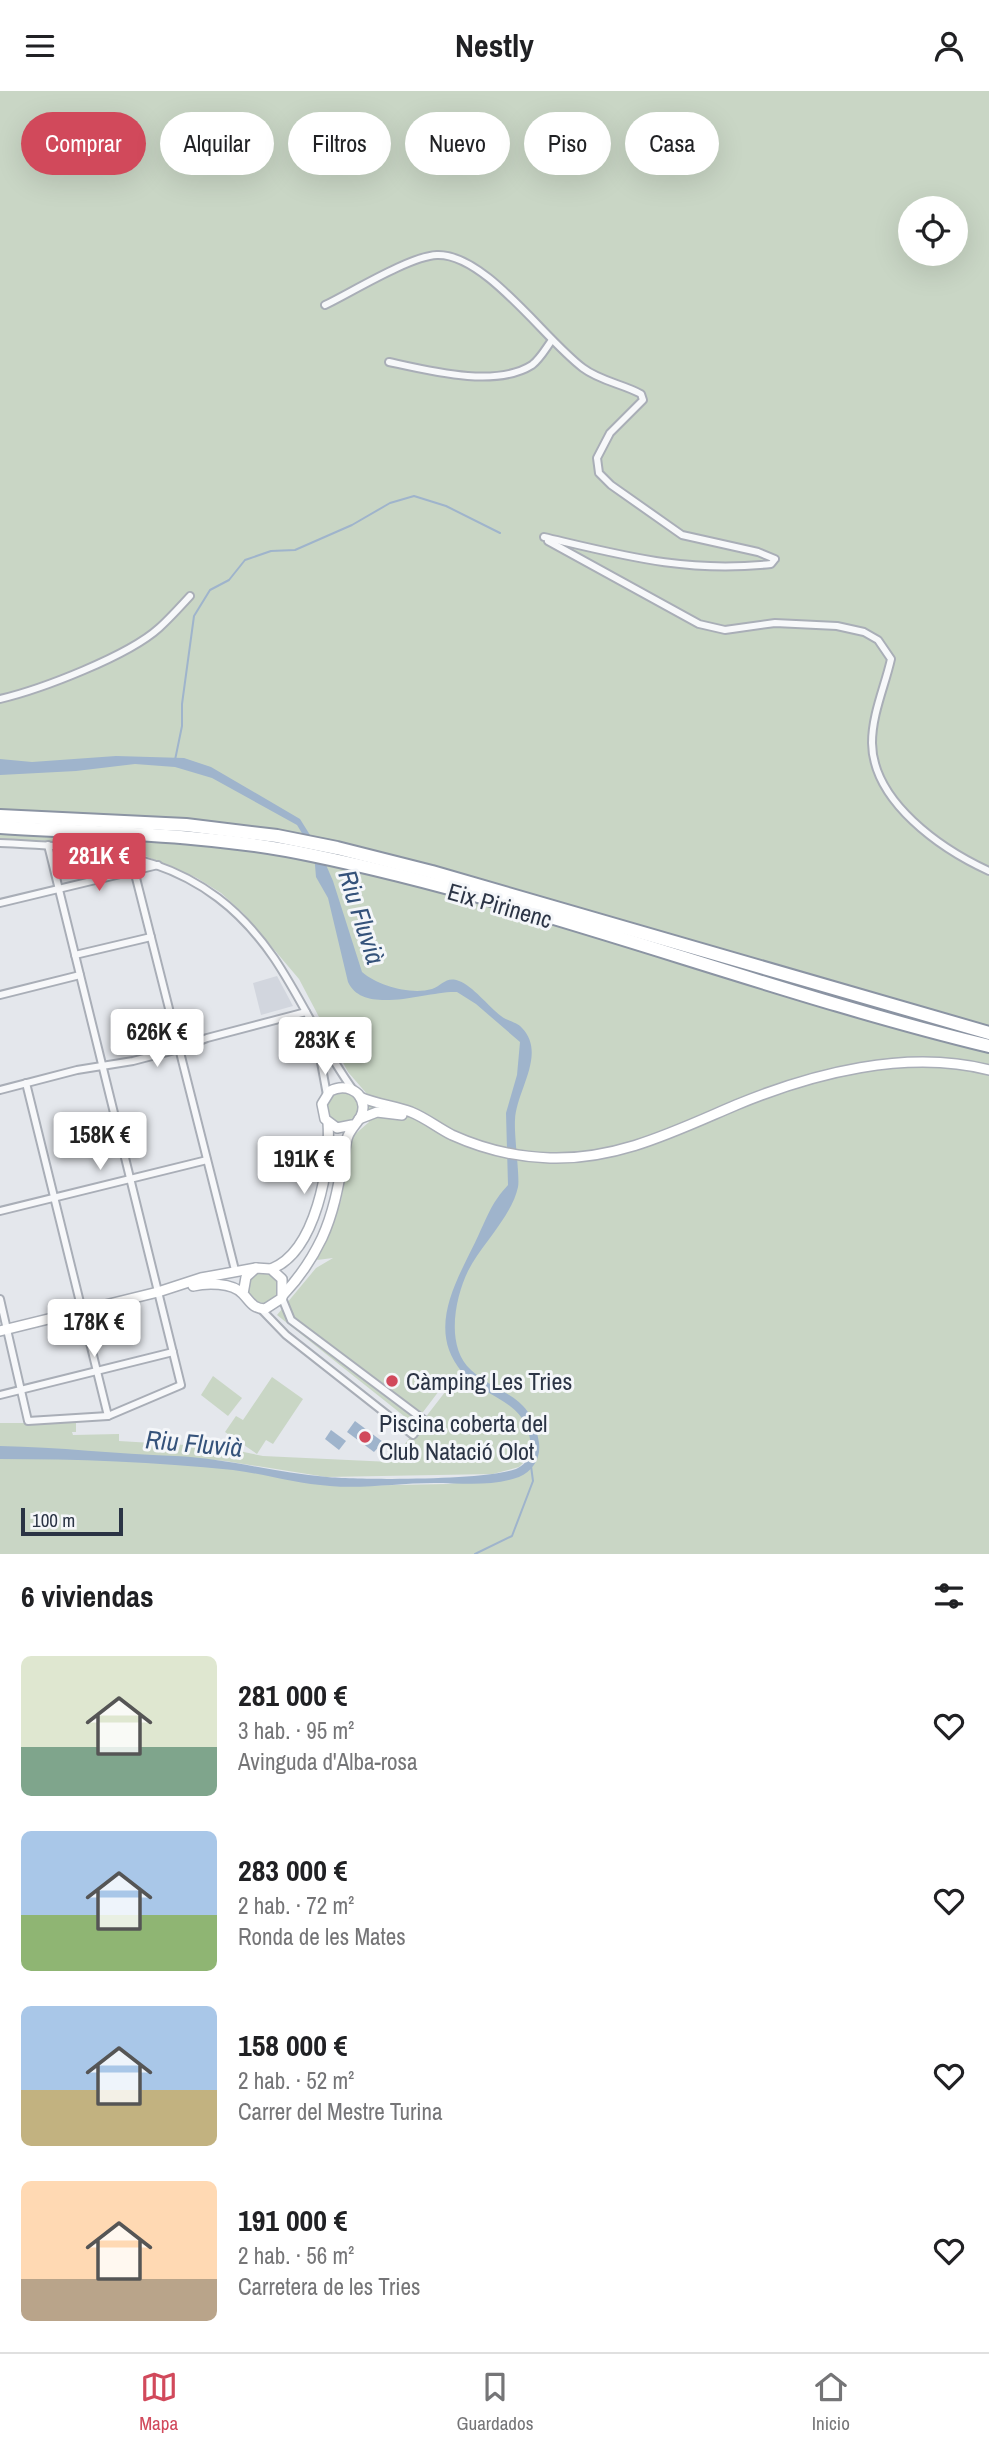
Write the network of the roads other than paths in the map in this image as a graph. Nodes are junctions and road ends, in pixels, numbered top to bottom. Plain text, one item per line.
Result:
1 (325, 305) dead end
2 (552, 340) junction
3 (389, 362) dead end
4 (190, 596) dead end
5 (0, 699) edge
6 (0, 816) edge
7 (0, 827) edge
8 (0, 843) edge
9 (48, 845) junction
10 (158, 865) junction
11 (134, 870) junction
12 (989, 871) edge
13 (59, 889) junction
14 (0, 903) edge
15 (150, 937) junction
16 (75, 955) junction
17 (80, 975) junction
18 (0, 995) edge
19 (306, 1012) junction
20 (316, 1033) junction
21 (989, 1033) edge
22 (989, 1045) edge
23 (179, 1049) junction
24 (102, 1066) junction
25 (989, 1070) edge
26 (26, 1083) junction
27 (0, 1090) edge
28 (357, 1094) junction
29 (327, 1095) junction
30 (356, 1122) junction
31 (328, 1123) junction
32 (433, 1125) junction
33 (208, 1160) junction
34 (130, 1179) junction
35 (54, 1198) junction
36 (0, 1211) edge
37 (256, 1268) junction
38 (271, 1269) junction
39 (235, 1271) junction
40 (161, 1291) junction
41 (243, 1294) junction
42 (282, 1296) junction
43 (0, 1299) edge
44 (260, 1308) junction
45 (82, 1311) junction
46 (4, 1330) edge
47 (173, 1352) junction
48 (97, 1372) junction
49 (21, 1390) junction
50 (0, 1395) edge
51 (108, 1416) junction

1 - 2 street
2 - 3 street
2 - 12 street
4 - 5 street
6 - 21 highway, Eix Pirinenc
7 - 22 highway, Eix Pirinenc
8 - 9 street
9 - 10 street
9 - 13 street
10 - 11 street
10 - 19 street
11 - 13 street
11 - 15 street
13 - 14 street
13 - 16 street
15 - 16 street
15 - 23 street
16 - 17 street
17 - 18 street
17 - 24 street
19 - 20 street
19 - 23 street
20 - 28 street
20 - 29 street
23 - 24 street
23 - 33 street
24 - 26 street
24 - 34 street
25 - 32 street
26 - 27 street
26 - 35 street
28 - 29 street
28 - 30 street
28 - 32 street
29 - 31 street
30 - 31 street
30 - 32 street
30 - 42 street
31 - 38 street
33 - 34 street
33 - 39 street
34 - 35 street
34 - 40 street
35 - 36 street
35 - 45 street
37 - 38 street
37 - 39 street
37 - 41 street
38 - 42 street
39 - 40 street
40 - 41 street
40 - 45 street
40 - 47 street
41 - 44 street
42 - 44 street
42 - 44 street
43 - 46 street
45 - 46 street
45 - 48 street
46 - 49 street
47 - 48 street
47 - 51 street
48 - 49 street
48 - 51 street
49 - 50 street
49 - 51 street

